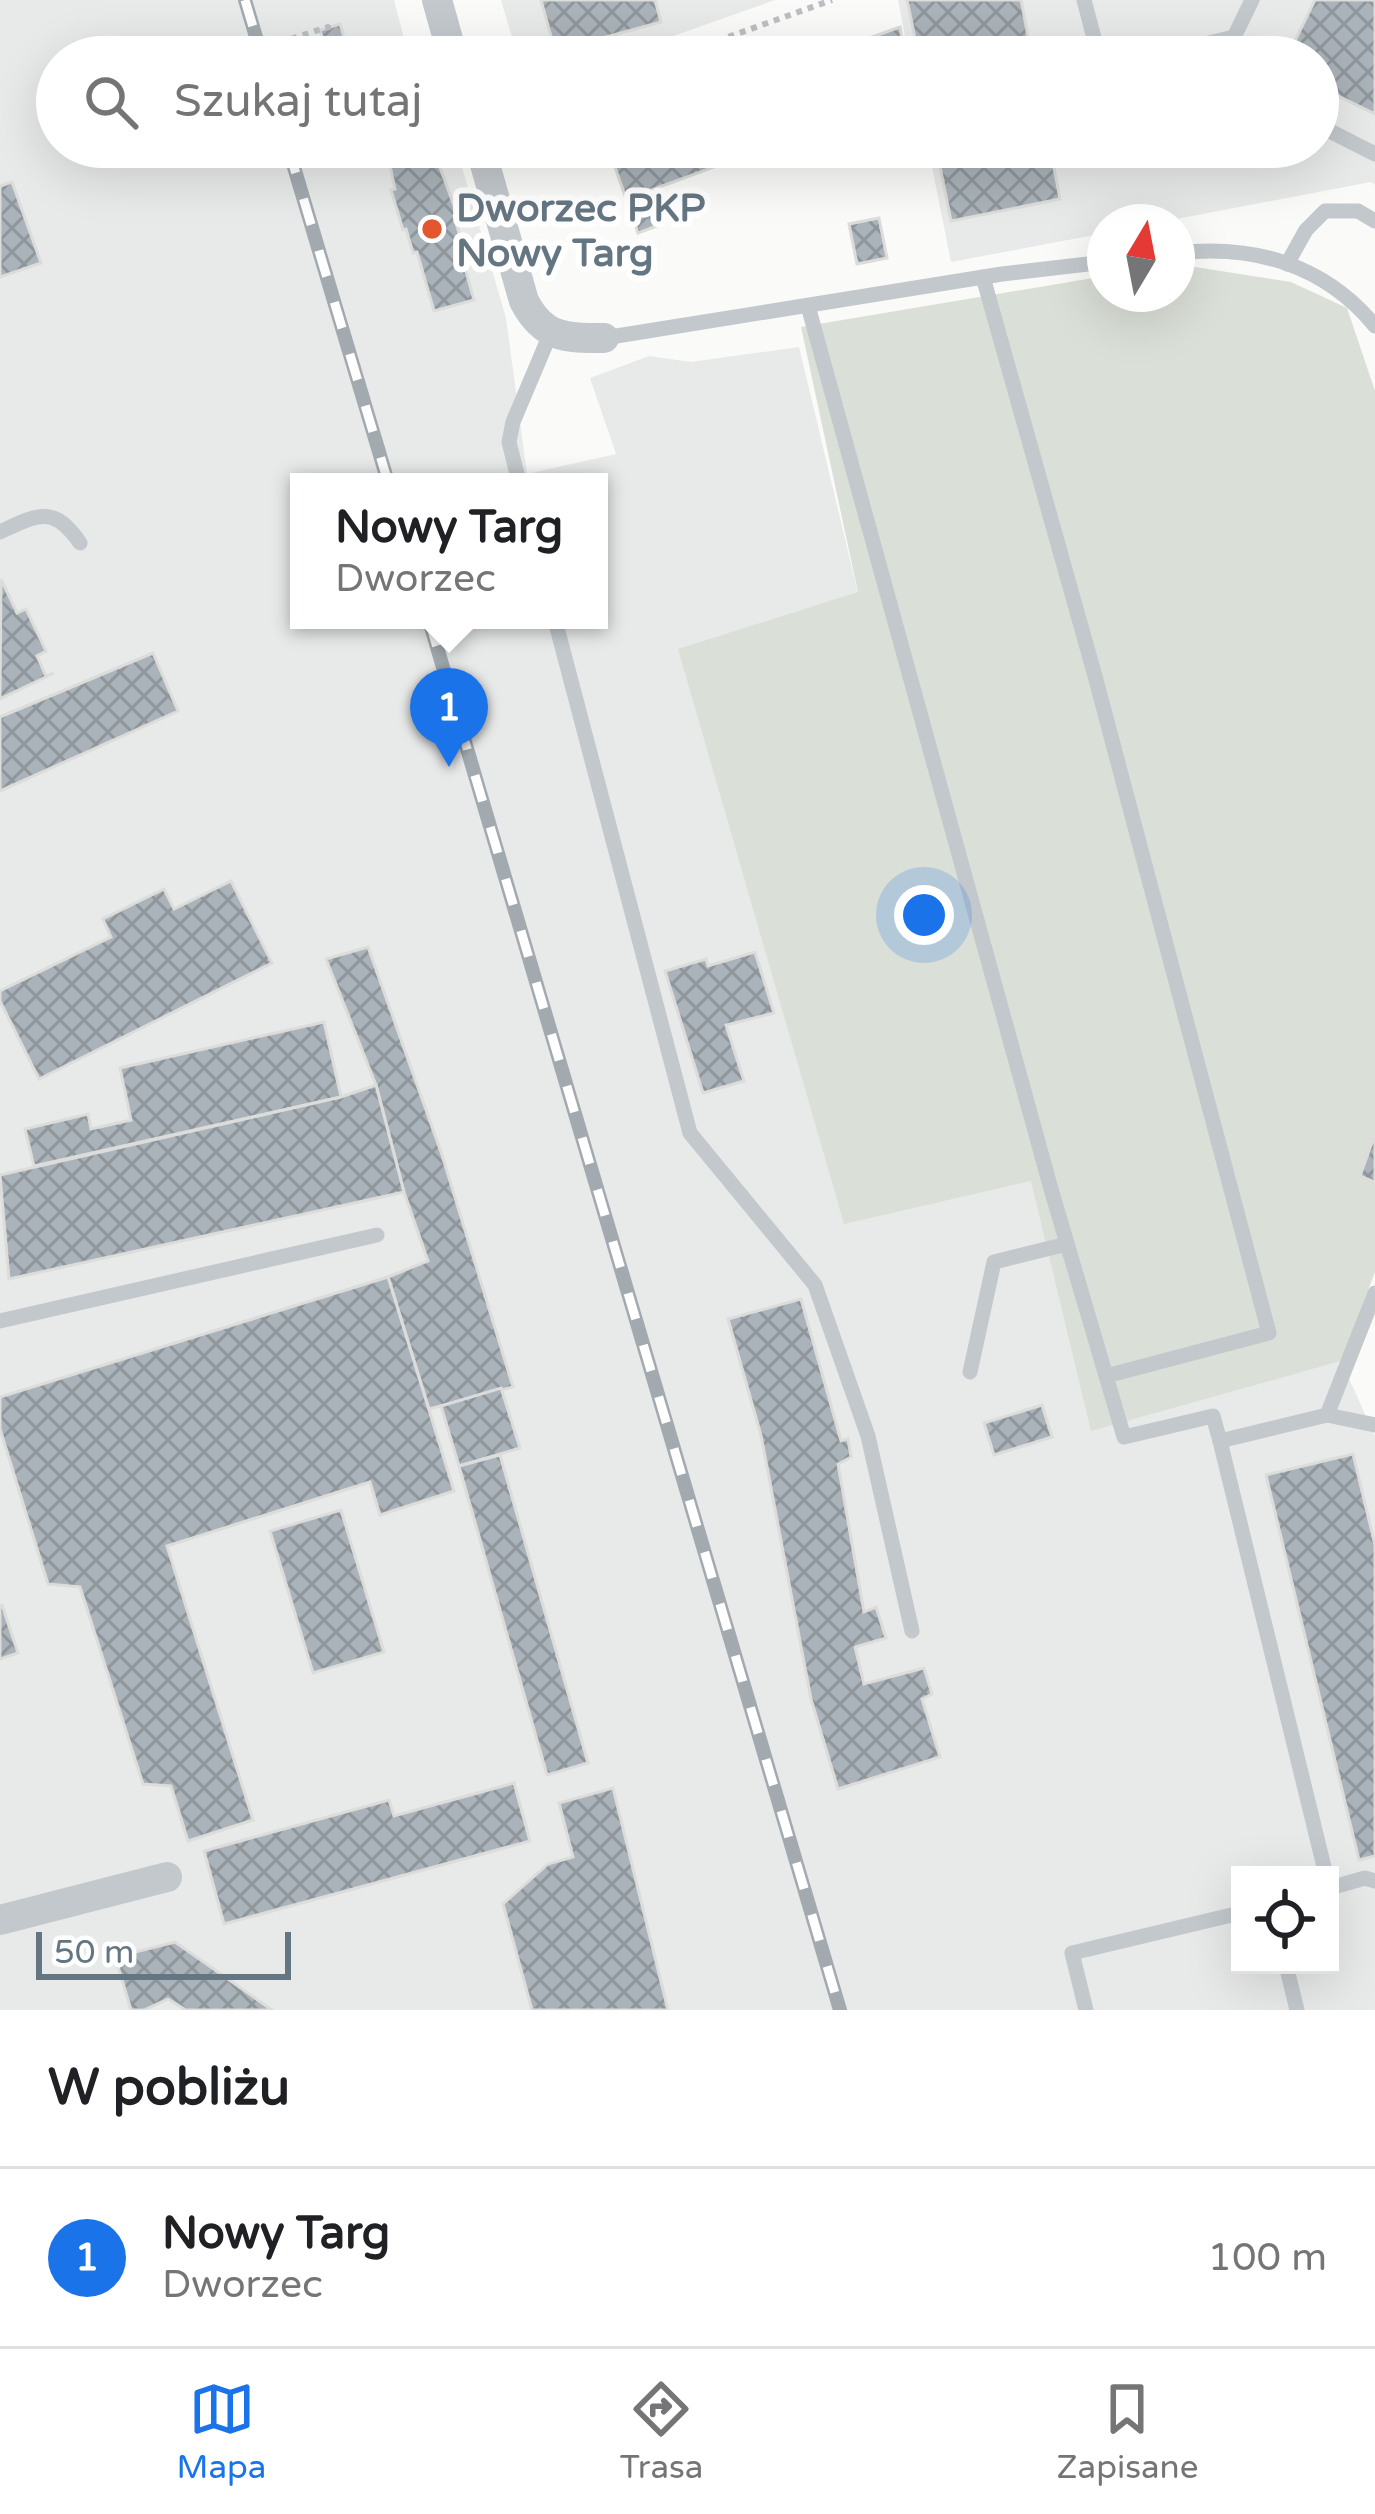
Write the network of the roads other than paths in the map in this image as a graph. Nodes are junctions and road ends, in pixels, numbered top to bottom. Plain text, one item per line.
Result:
1 (436, 0) edge
2 (1084, 0) edge
3 (1252, 0) edge
4 (447, 36) edge
5 (1094, 36) edge
6 (1234, 36) edge
7 (1339, 136) edge
8 (1375, 154) edge
9 (486, 168) edge
10 (1375, 221) edge
11 (1195, 254) edge
12 (1087, 264) edge
13 (1287, 264) junction
14 (983, 277) junction
15 (808, 306) junction
16 (1375, 326) edge
17 (551, 332) junction
18 (604, 338) joint
19 (517, 473) edge
20 (0, 532) edge
21 (80, 543) dead end
22 (557, 629) edge
23 (377, 1235) dead end
24 (1067, 1244) junction
25 (1375, 1293) edge
26 (0, 1321) edge
27 (970, 1372) dead end
28 (1106, 1376) junction
29 (1327, 1415) junction
30 (1375, 1425) edge
31 (1220, 1441) junction
32 (912, 1631) dead end
33 (1324, 1866) edge
34 (167, 1877) dead end
35 (1375, 1881) edge
36 (1339, 1885) edge
37 (1231, 1915) edge
38 (0, 1920) edge
39 (1288, 1974) edge
40 (1086, 2010) edge
41 (1298, 2010) edge

1 - 4 street
2 - 5 lane
3 - 6 lane
7 - 8 lane
9 - 17 street
10 - 13 lane
11 - 13 lane
12 - 14 lane
13 - 16 lane
14 - 15 lane
14 - 28 lane
15 - 18 lane
15 - 24 lane
17 - 18 street
17 - 19 lane
20 - 21 lane
22 - 32 lane
23 - 26 lane
24 - 27 lane
24 - 28 lane
25 - 29 lane
28 - 31 lane
29 - 30 lane
29 - 31 lane
31 - 33 lane
34 - 38 street
35 - 36 lane
37 - 40 lane
39 - 41 lane

